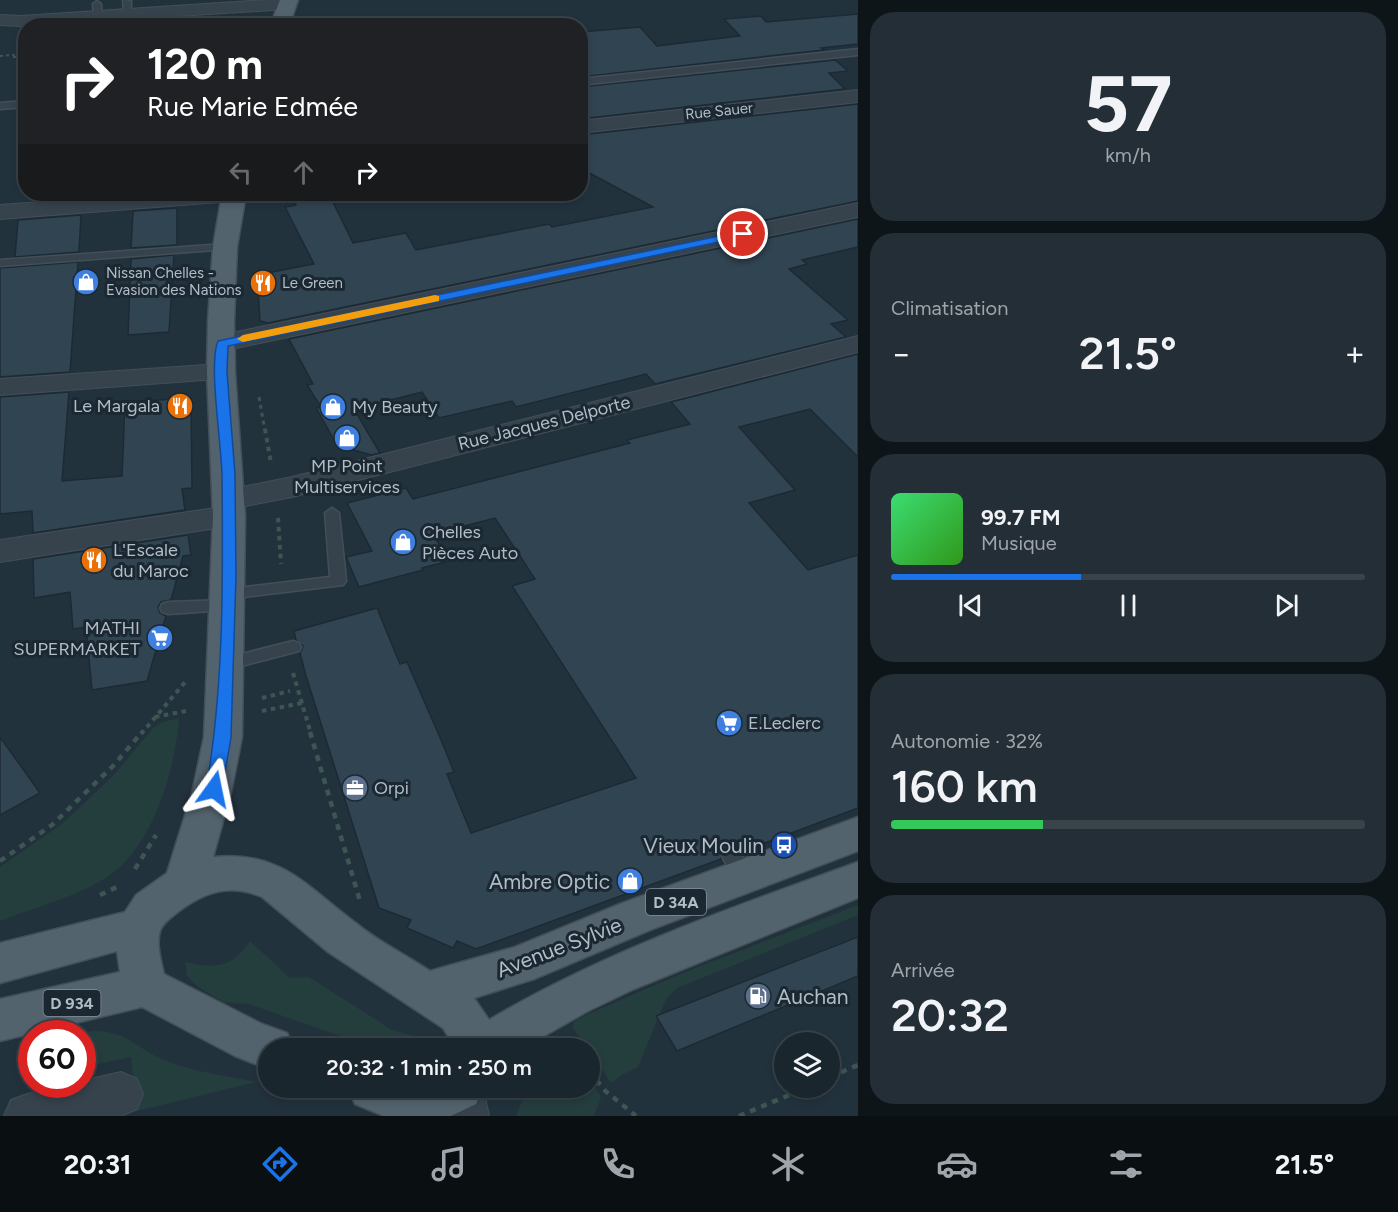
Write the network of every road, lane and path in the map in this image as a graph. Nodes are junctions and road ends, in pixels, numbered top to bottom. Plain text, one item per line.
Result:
1 (289, 2) edge
2 (128, 8) edge
3 (18, 18) edge
4 (19, 18) edge
5 (282, 18) edge
6 (0, 20) edge
7 (858, 52) edge
8 (18, 56) edge
9 (0, 57) edge
10 (588, 81) edge
11 (858, 96) edge
12 (18, 105) edge
13 (0, 106) edge
14 (588, 126) edge
15 (143, 201) edge
16 (233, 201) edge
17 (858, 210) edge
18 (0, 212) edge
19 (225, 247) junction
20 (0, 263) edge
21 (235, 340) junction
22 (858, 344) edge
23 (221, 372) junction
24 (0, 387) edge
25 (276, 490) junction
26 (229, 508) junction
27 (332, 513) dead end
28 (0, 551) edge
29 (283, 588) junction
30 (228, 600) junction
31 (168, 609) dead end
32 (290, 648) joint
33 (226, 664) junction
34 (189, 677) dead end
35 (290, 691) dead end
36 (256, 700) dead end
37 (302, 704) junction
38 (207, 714) junction
39 (155, 717) junction
40 (160, 827) dead end
41 (858, 834) edge
42 (0, 861) edge
43 (129, 877) dead end
44 (858, 880) edge
45 (123, 884) dead end
46 (184, 884) junction
47 (96, 897) dead end
48 (366, 908) dead end
49 (140, 927) junction
50 (0, 963) edge
51 (145, 986) junction
52 (426, 992) junction
53 (1, 1023) edge
54 (474, 1038) edge
55 (499, 1038) edge
56 (258, 1043) edge
57 (858, 1065) edge
58 (840, 1073) edge
59 (600, 1085) edge
60 (121, 1094) dead end
61 (439, 1098) edge
62 (463, 1098) edge
63 (782, 1098) edge
64 (391, 1101) edge
65 (27, 1116) edge
66 (466, 1116) edge
67 (636, 1116) edge
68 (739, 1116) edge

1 - 2 street
1 - 5 main road
2 - 4 street
3 - 6 street
7 - 10 lane
8 - 9 path
11 - 14 street, Rue Sauer
12 - 13 lane
15 - 18 street
16 - 19 main road
17 - 21 street
19 - 20 lane
19 - 21 main road
21 - 23 main road
21 - 25 path
22 - 25 street, Rue Jacques Delporte
23 - 24 street
23 - 26 main road
25 - 26 street, Rue Jacques Delporte
25 - 29 path
26 - 28 street, Rue Jacques Delporte
26 - 30 main road
27 - 29 lane
29 - 30 lane
30 - 31 lane
30 - 33 main road
32 - 33 lane
32 - 37 path
33 - 38 main road
34 - 39 path
35 - 36 path
37 - 38 path
37 - 48 path
38 - 39 path
38 - 46 main road
39 - 42 path
40 - 43 path
41 - 52 main road, Avenue Sylvie / D 34A
44 - 55 main road, D 34A
45 - 47 path
46 - 49 main road
46 - 52 main road
49 - 50 main road
49 - 51 main road
51 - 53 main road, D 934
51 - 56 main road
52 - 54 main road
57 - 58 path
59 - 67 path
60 - 65 street
61 - 64 main road
62 - 66 street
63 - 68 path

